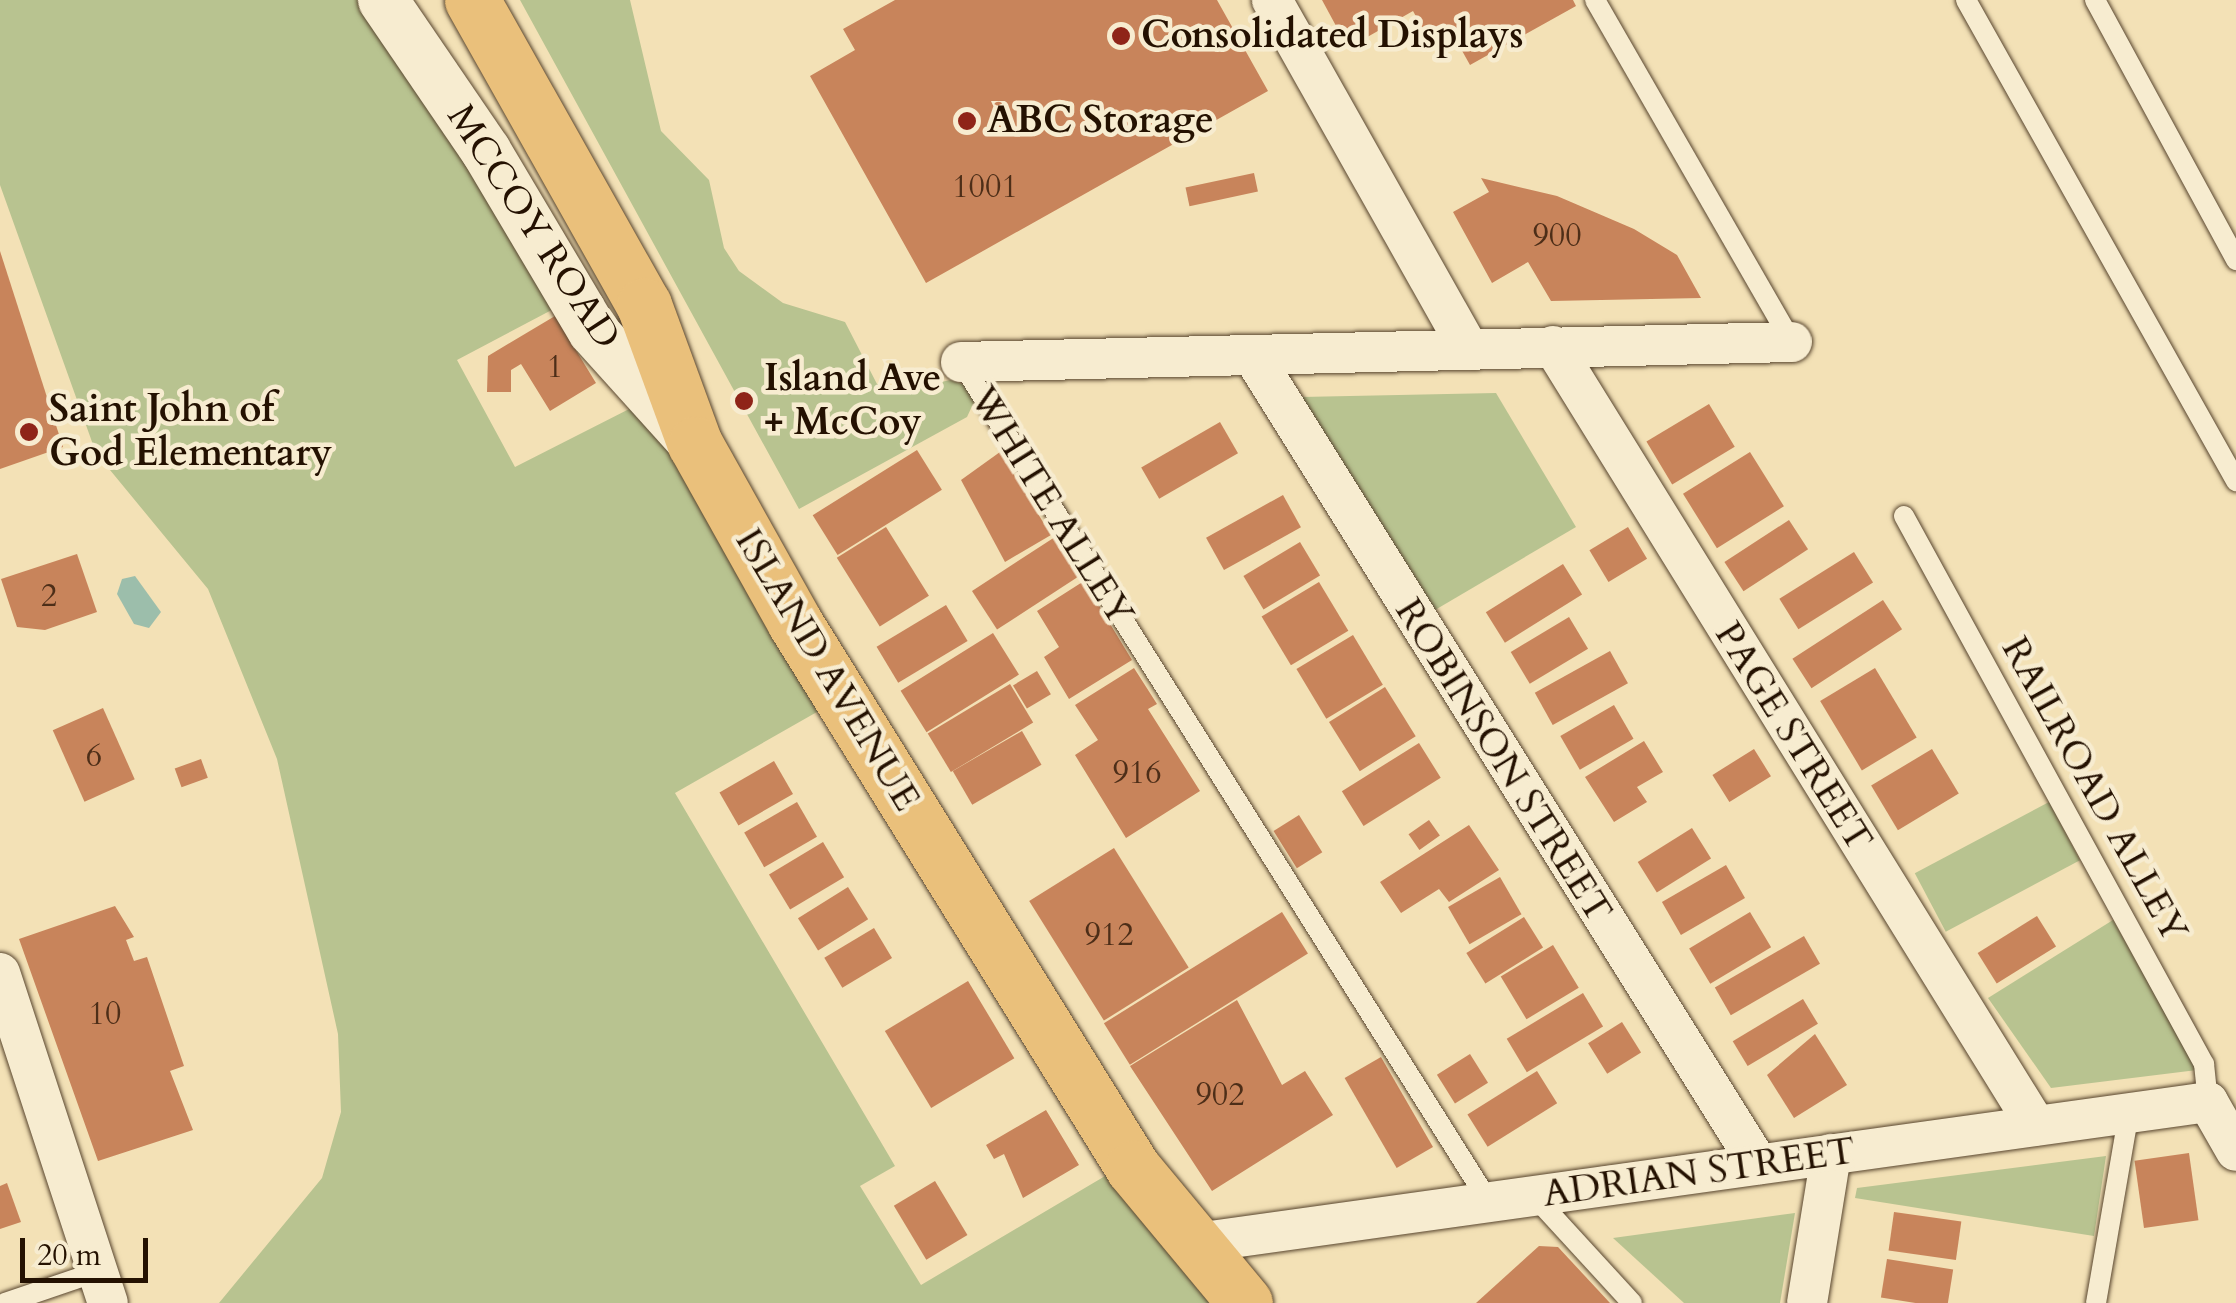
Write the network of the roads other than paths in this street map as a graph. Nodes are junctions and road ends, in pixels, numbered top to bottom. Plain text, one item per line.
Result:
1 (383, 0) edge
2 (472, 0) edge
3 (1272, 0) edge
4 (1595, 0) edge
5 (1966, 0) edge
6 (2095, 0) edge
7 (2236, 260) edge
8 (1792, 342) joint
9 (1553, 346) junction
10 (1469, 348) junction
11 (1253, 356) junction
12 (961, 362) joint
13 (695, 444) junction
14 (2236, 481) edge
15 (1904, 516) dead end
16 (0, 973) edge
17 (14, 1062) edge
18 (2208, 1102) junction
19 (2129, 1112) junction
20 (2036, 1126) junction
21 (2236, 1151) edge
22 (1831, 1154) junction
23 (1758, 1164) junction
24 (1534, 1196) junction
25 (1489, 1202) junction
26 (1189, 1244) junction
27 (103, 1287) edge
28 (5, 1303) edge
29 (1245, 1303) edge
30 (1632, 1303) edge
31 (1807, 1303) edge
32 (2096, 1303) edge

1 - 13 street, MCCOY ROAD
2 - 13 main road, ISLAND AVENUE
3 - 10 street
4 - 8 lane
5 - 14 lane
6 - 7 lane
8 - 9 street, WHITE ALLEY
9 - 10 street, WHITE ALLEY
9 - 20 street, PAGE STREET
10 - 11 street, WHITE ALLEY
11 - 12 street, WHITE ALLEY
11 - 23 street, ROBINSON STREET
12 - 25 lane, WHITE ALLEY
13 - 26 main road, ISLAND AVENUE
15 - 18 lane, RAILROAD ALLEY
16 - 17 street
17 - 27 street
18 - 19 street, ADRIAN STREET
18 - 21 street
19 - 20 street, ADRIAN STREET
19 - 32 lane
20 - 22 street, ADRIAN STREET
22 - 23 street, ADRIAN STREET
22 - 31 street
23 - 24 street, ADRIAN STREET
24 - 25 street, ADRIAN STREET
24 - 30 lane
25 - 26 street, ADRIAN STREET
26 - 29 main road, ISLAND AVENUE
27 - 28 lane

